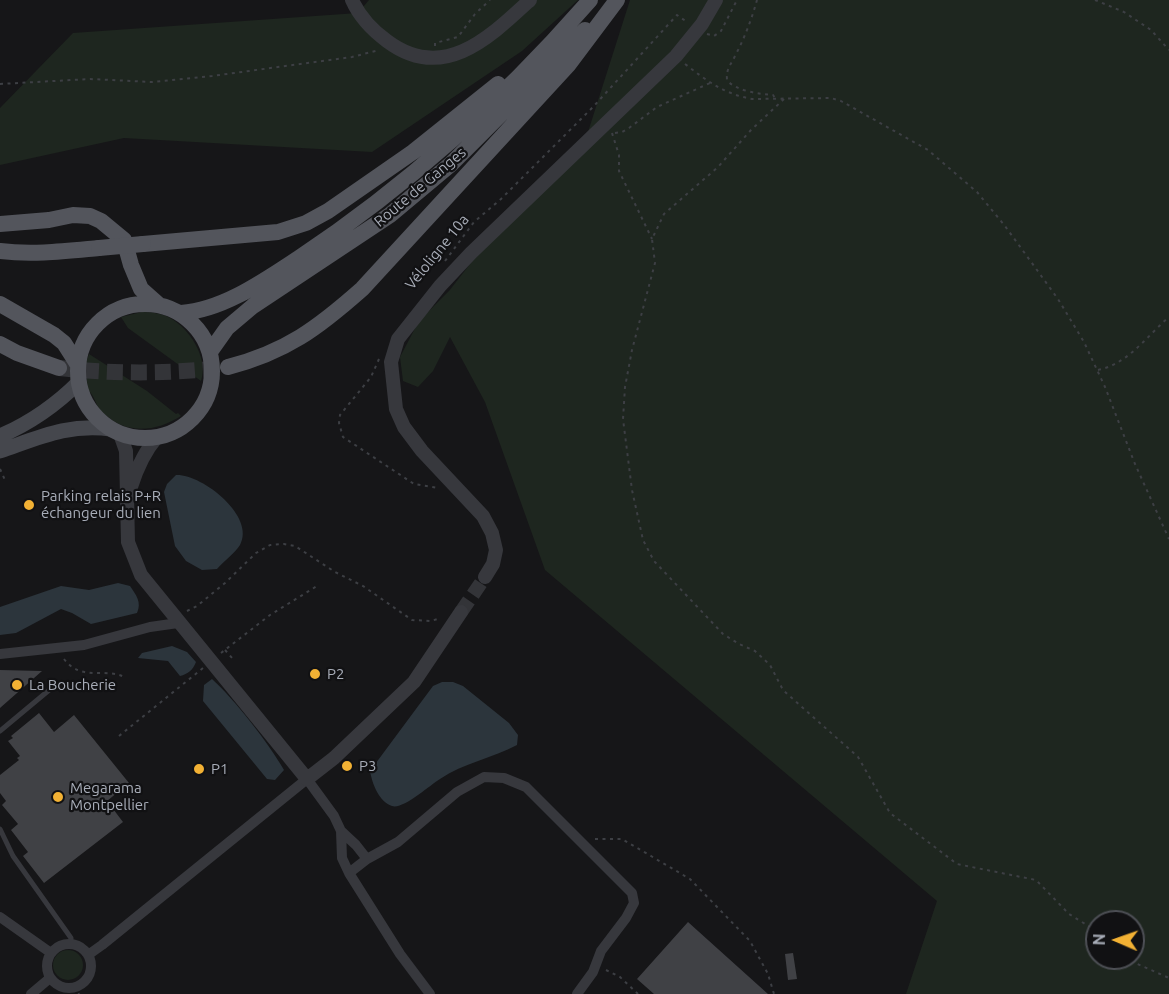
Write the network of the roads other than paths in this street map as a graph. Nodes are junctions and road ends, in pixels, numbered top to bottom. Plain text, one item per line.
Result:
1 (352, 0) edge
2 (530, 0) edge
3 (590, 0) edge
4 (615, 0) edge
5 (716, 0) edge
6 (546, 51) junction
7 (0, 224) edge
8 (0, 251) edge
9 (0, 304) edge
10 (159, 305) junction
11 (180, 313) junction
12 (0, 344) edge
13 (210, 351) junction
14 (78, 365) junction
15 (228, 367) tunnel mouth
16 (59, 368) tunnel mouth
17 (78, 382) junction
18 (115, 431) junction
19 (0, 436) edge
20 (157, 437) junction
21 (0, 451) edge
22 (128, 498) junction
23 (485, 577) tunnel mouth
24 (461, 612) tunnel mouth
25 (175, 620) junction
26 (0, 654) edge
27 (54, 686) dead end
28 (0, 731) edge
29 (307, 779) junction
30 (0, 829) edge
31 (341, 831) junction
32 (367, 859) junction
33 (349, 873) junction
34 (0, 917) edge
35 (71, 944) junction
36 (51, 953) junction
37 (88, 955) junction
38 (50, 978) junction
39 (78, 990) edge
40 (31, 994) edge
41 (430, 994) edge
42 (577, 994) edge

1 - 2 street
3 - 6 main road, Route de Ganges
4 - 13 main road, Route de Ganges
4 - 15 main road
5 - 23 street
6 - 8 main road, bridge
6 - 11 main road, Route de Ganges
7 - 10 main road
9 - 14 main road
10 - 11 main road
10 - 14 main road
11 - 13 main road
12 - 16 main road
13 - 20 main road
14 - 17 main road
17 - 18 main road
17 - 19 main road
18 - 20 main road
18 - 21 main road
18 - 22 street
20 - 22 street
22 - 25 street
24 - 29 street
25 - 26 street
25 - 29 street
27 - 28 lane
29 - 31 street
29 - 37 street
30 - 35 lane
31 - 32 street
31 - 33 street
32 - 33 street
32 - 42 street
33 - 41 street
34 - 36 street
35 - 36 street
35 - 37 street
36 - 38 street
37 - 39 street
38 - 39 street
38 - 40 street

